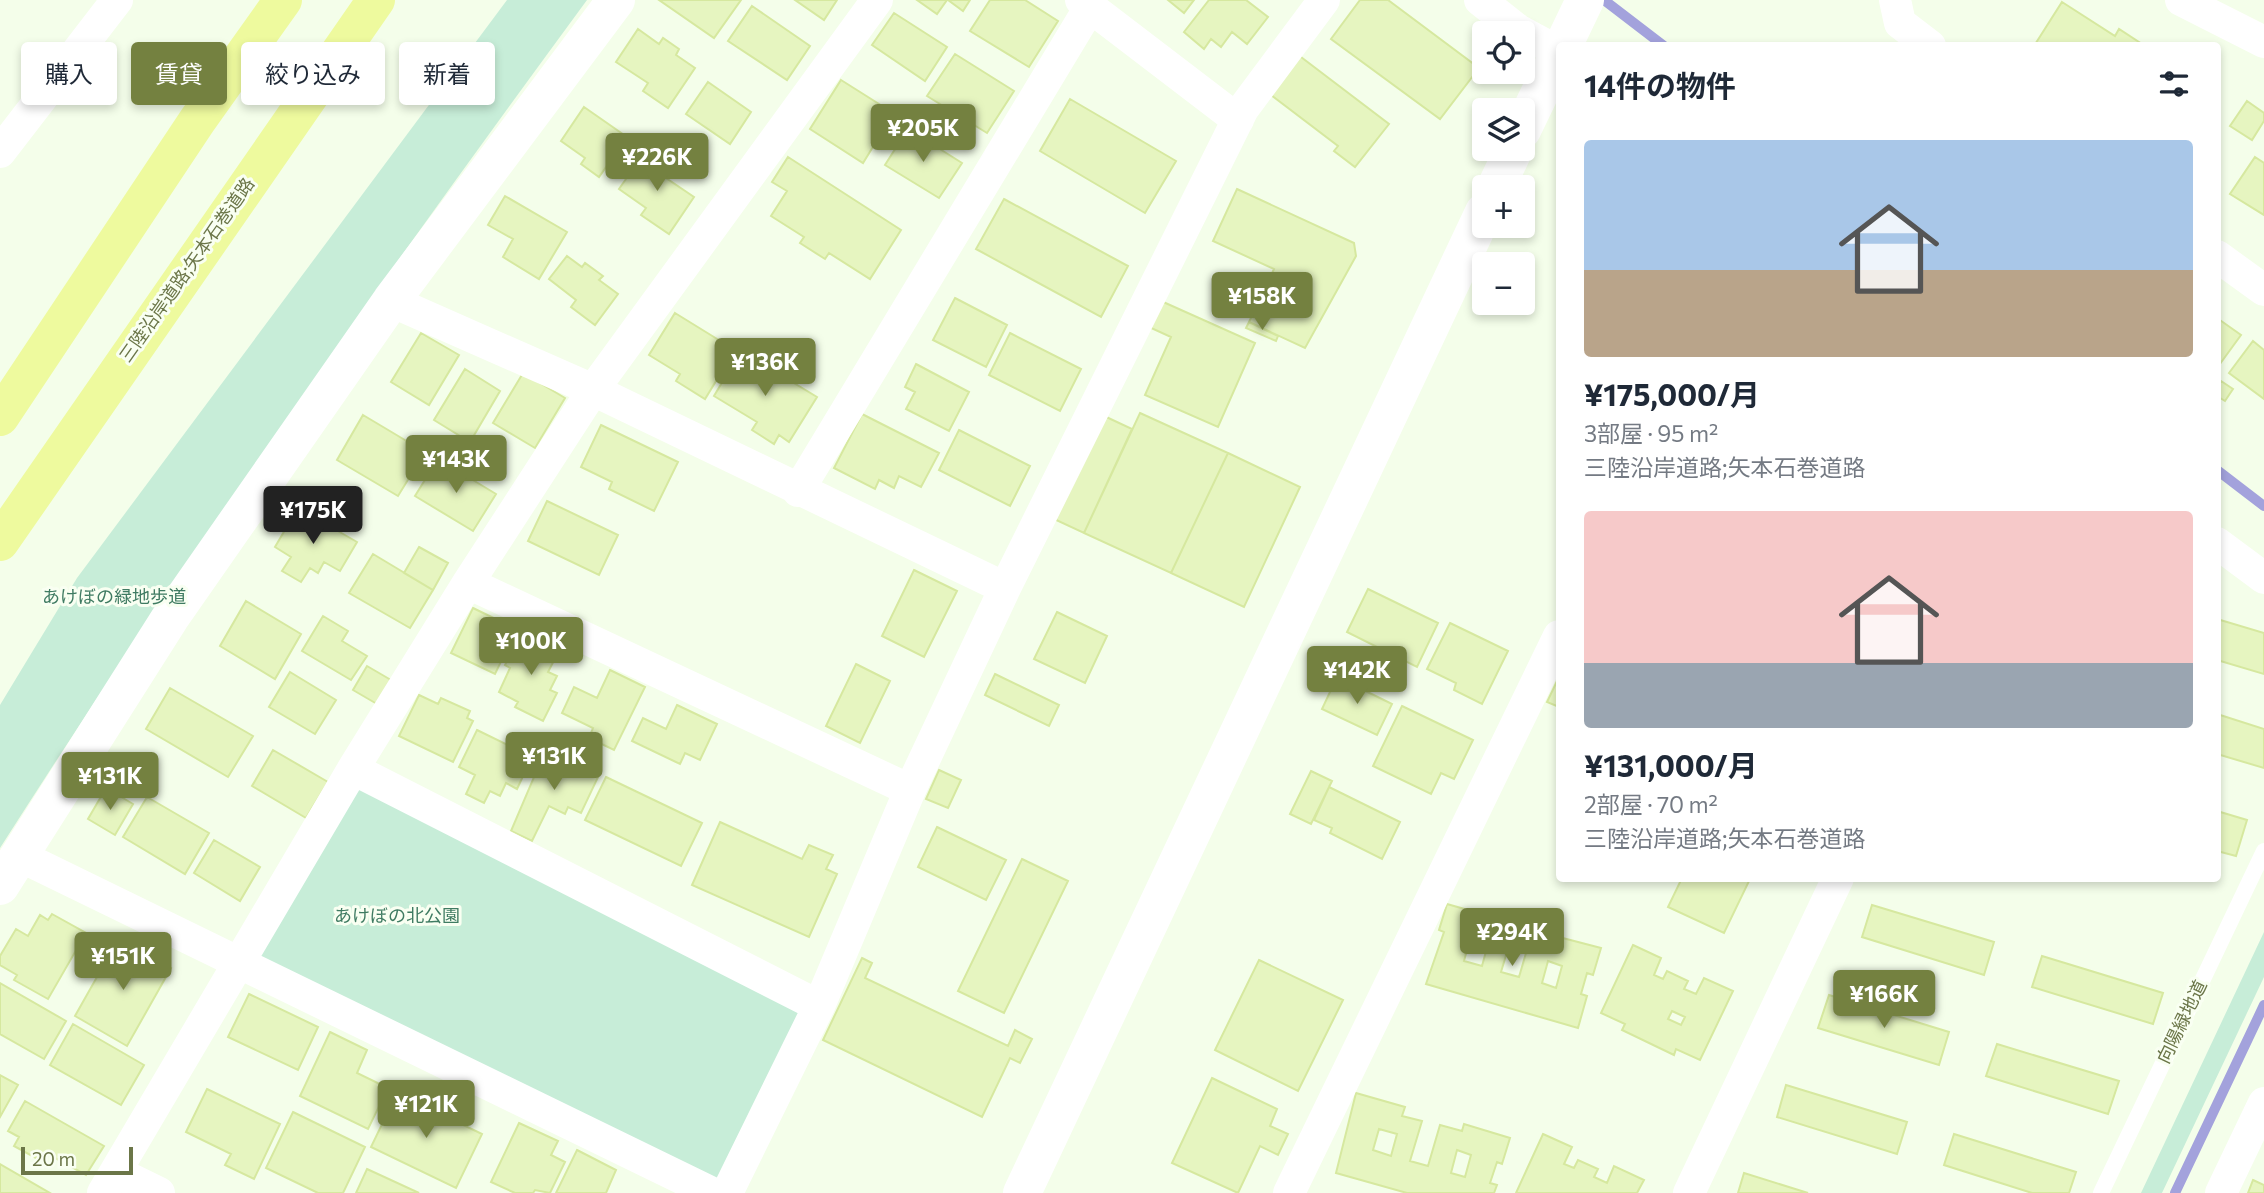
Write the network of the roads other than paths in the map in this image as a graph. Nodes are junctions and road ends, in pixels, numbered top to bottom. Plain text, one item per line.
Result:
1 (117, 0) edge
2 (283, 0) edge
3 (376, 0) edge
4 (616, 0) edge
5 (877, 0) edge
6 (1324, 0) edge
7 (1479, 0) edge
8 (1895, 0) edge
9 (2181, 0) edge
10 (1085, 4) edge
11 (1583, 5) edge
12 (1565, 42) edge
13 (1925, 42) edge
14 (2264, 42) edge
15 (1556, 51) edge
16 (1556, 59) edge
17 (1535, 103) edge
18 (1238, 120) junction
19 (0, 152) edge
20 (1472, 237) edge
21 (2221, 259) edge
22 (2264, 290) edge
23 (391, 301) junction
24 (593, 390) junction
25 (0, 417) edge
26 (798, 491) junction
27 (0, 542) edge
28 (2221, 545) edge
29 (2264, 578) edge
30 (468, 583) junction
31 (1005, 588) junction
32 (1556, 642) edge
33 (353, 769) junction
34 (910, 790) junction
35 (2264, 851) edge
36 (10, 871) edge
37 (1836, 882) edge
38 (237, 962) junction
39 (819, 1006) junction
40 (2264, 1103) edge
41 (109, 1182) edge
42 (159, 1193) edge
43 (712, 1193) edge
44 (727, 1193) edge
45 (1022, 1193) edge
46 (1289, 1193) edge
47 (1689, 1193) edge
48 (2101, 1193) edge
49 (2221, 1193) edge

1 - 19 street
2 - 25 highway
3 - 27 highway, 三陸沿岸道路;矢本石巻道路
4 - 23 street
5 - 24 street
6 - 18 street
7 - 15 street
8 - 13 street
9 - 14 street
10 - 18 street
10 - 26 street
11 - 12 street
16 - 17 street
18 - 31 street
20 - 45 street
21 - 22 street
23 - 24 street
23 - 36 street
24 - 26 street
24 - 30 street
26 - 31 street
28 - 29 street
30 - 33 street
30 - 34 street
31 - 34 street
32 - 46 street
33 - 38 street
33 - 39 street
34 - 39 street
35 - 48 lane, 向陽緑地道
36 - 38 street
37 - 47 street
38 - 41 street
38 - 43 street
39 - 44 street
40 - 49 street
41 - 42 street

